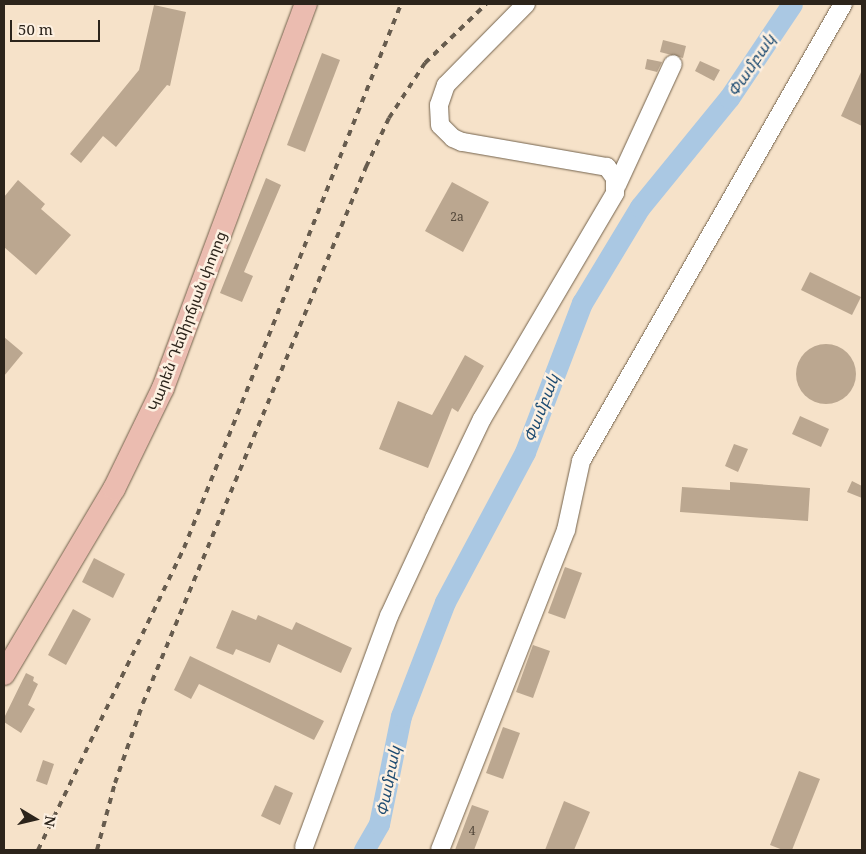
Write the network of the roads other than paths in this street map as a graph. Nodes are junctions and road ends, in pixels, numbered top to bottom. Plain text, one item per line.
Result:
1 (306, 4) edge
2 (526, 4) edge
3 (842, 4) edge
4 (673, 64) dead end
5 (617, 185) junction
6 (4, 674) edge
7 (306, 849) edge
8 (440, 850) edge

1 - 6 main road, Կարեն Դեմիրճյան փողոց
2 - 5 street
3 - 8 street
4 - 5 street
5 - 7 street

